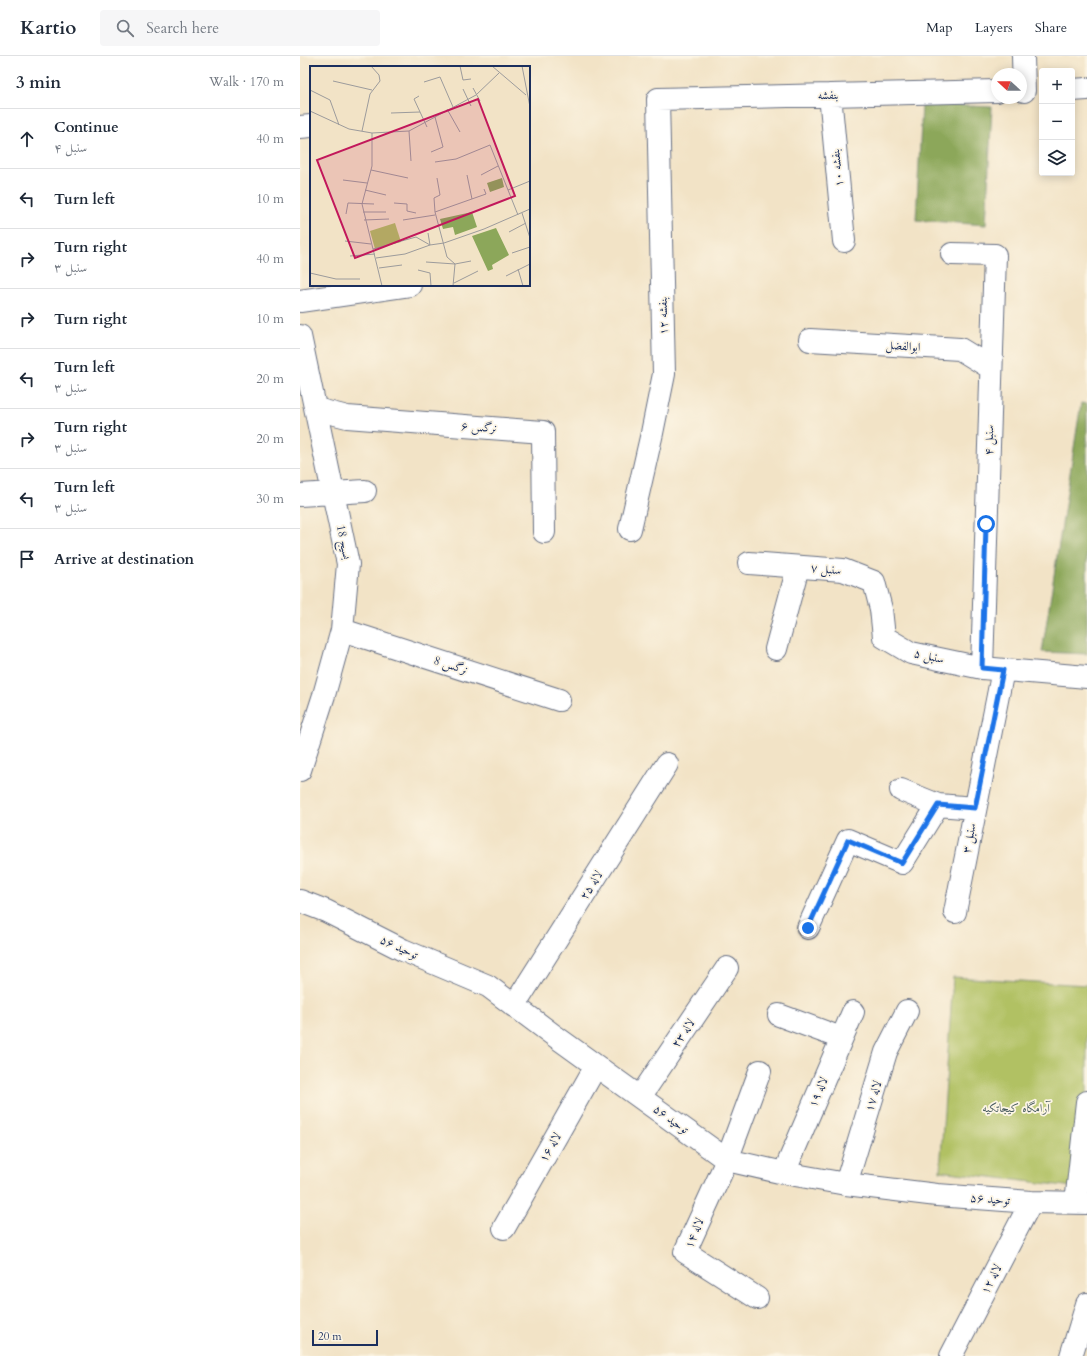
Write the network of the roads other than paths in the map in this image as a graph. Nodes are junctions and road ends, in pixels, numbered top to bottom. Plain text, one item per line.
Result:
1 (1023, 56) edge
2 (1087, 89) edge
3 (1075, 90) edge
4 (991, 91) edge
5 (1029, 91) edge
6 (830, 95) junction
7 (658, 99) joint
8 (310, 126) edge
9 (300, 127) edge
10 (844, 241) dead end
11 (952, 254) dead end
12 (403, 286) edge
13 (300, 301) edge
14 (300, 336) edge
15 (810, 340) dead end
16 (991, 368) junction
17 (316, 409) junction
18 (365, 491) dead end
19 (334, 493) junction
20 (300, 495) edge
21 (630, 529) dead end
22 (544, 532) dead end
23 (749, 563) dead end
24 (798, 567) junction
25 (881, 609) joint
26 (342, 630) junction
27 (776, 649) dead end
28 (982, 668) junction
29 (1003, 670) junction
30 (1087, 677) edge
31 (560, 700) dead end
32 (667, 764) dead end
33 (300, 770) edge
34 (901, 790) dead end
35 (938, 805) junction
36 (975, 808) junction
37 (300, 901) edge
38 (955, 912) dead end
39 (808, 928) dead end
40 (727, 968) dead end
41 (514, 1006) junction
42 (907, 1011) dead end
43 (853, 1012) dead end
44 (778, 1015) dead end
45 (841, 1038) junction
46 (596, 1066) junction
47 (760, 1071) dead end
48 (640, 1097) junction
49 (1087, 1102) edge
50 (727, 1160) junction
51 (784, 1174) junction
52 (846, 1184) junction
53 (1031, 1202) junction
54 (1082, 1203) edge
55 (504, 1228) dead end
56 (757, 1298) dead end
57 (1087, 1304) edge
58 (952, 1356) edge
59 (1071, 1356) edge

1 - 5 street
2 - 3 street
4 - 6 street, بنفشه
6 - 7 street, بنفشه
6 - 10 street, بنفشه ۱۰
7 - 21 street, بنفشه ۱۲
8 - 9 street
11 - 16 street, سنبل ۴
12 - 13 street
14 - 17 street, بسیج 18
15 - 16 street, ابوالفضل
16 - 28 street, سنبل ۴
17 - 19 street, بسیج 18
17 - 22 street, نرگس ۶
18 - 19 street
19 - 20 street
19 - 26 street, بسیج 18
23 - 24 street, سنبل ۷
24 - 25 street, سنبل ۷
24 - 27 street
25 - 28 street, سنبل ۵
26 - 31 street, نرگس 8
26 - 33 street, بسیج 18
28 - 29 street
29 - 30 street
29 - 36 street, سنبل ۳
32 - 41 street, لاله ۲۵
34 - 35 street
35 - 36 street
35 - 39 street
36 - 38 street, سنبل ۳
37 - 41 street, توحید ۵۶
40 - 48 street, لاله ۲۳
41 - 46 street, توحید ۵۶
42 - 52 street, لاله ۱۷
43 - 45 street, لاله ۱۹
44 - 45 street
45 - 51 street, لاله ۱۹
46 - 48 street, توحید ۵۶
46 - 55 street, لاله ۱۶
47 - 50 street
48 - 50 street, توحید ۵۶
49 - 54 street
50 - 51 street, توحید ۵۶
50 - 56 street, لاله ۱۴
51 - 52 street, توحید ۵۶
52 - 53 street, توحید ۵۶
53 - 54 street, توحید ۵۶
53 - 58 street, لاله ۱۲
57 - 59 street

